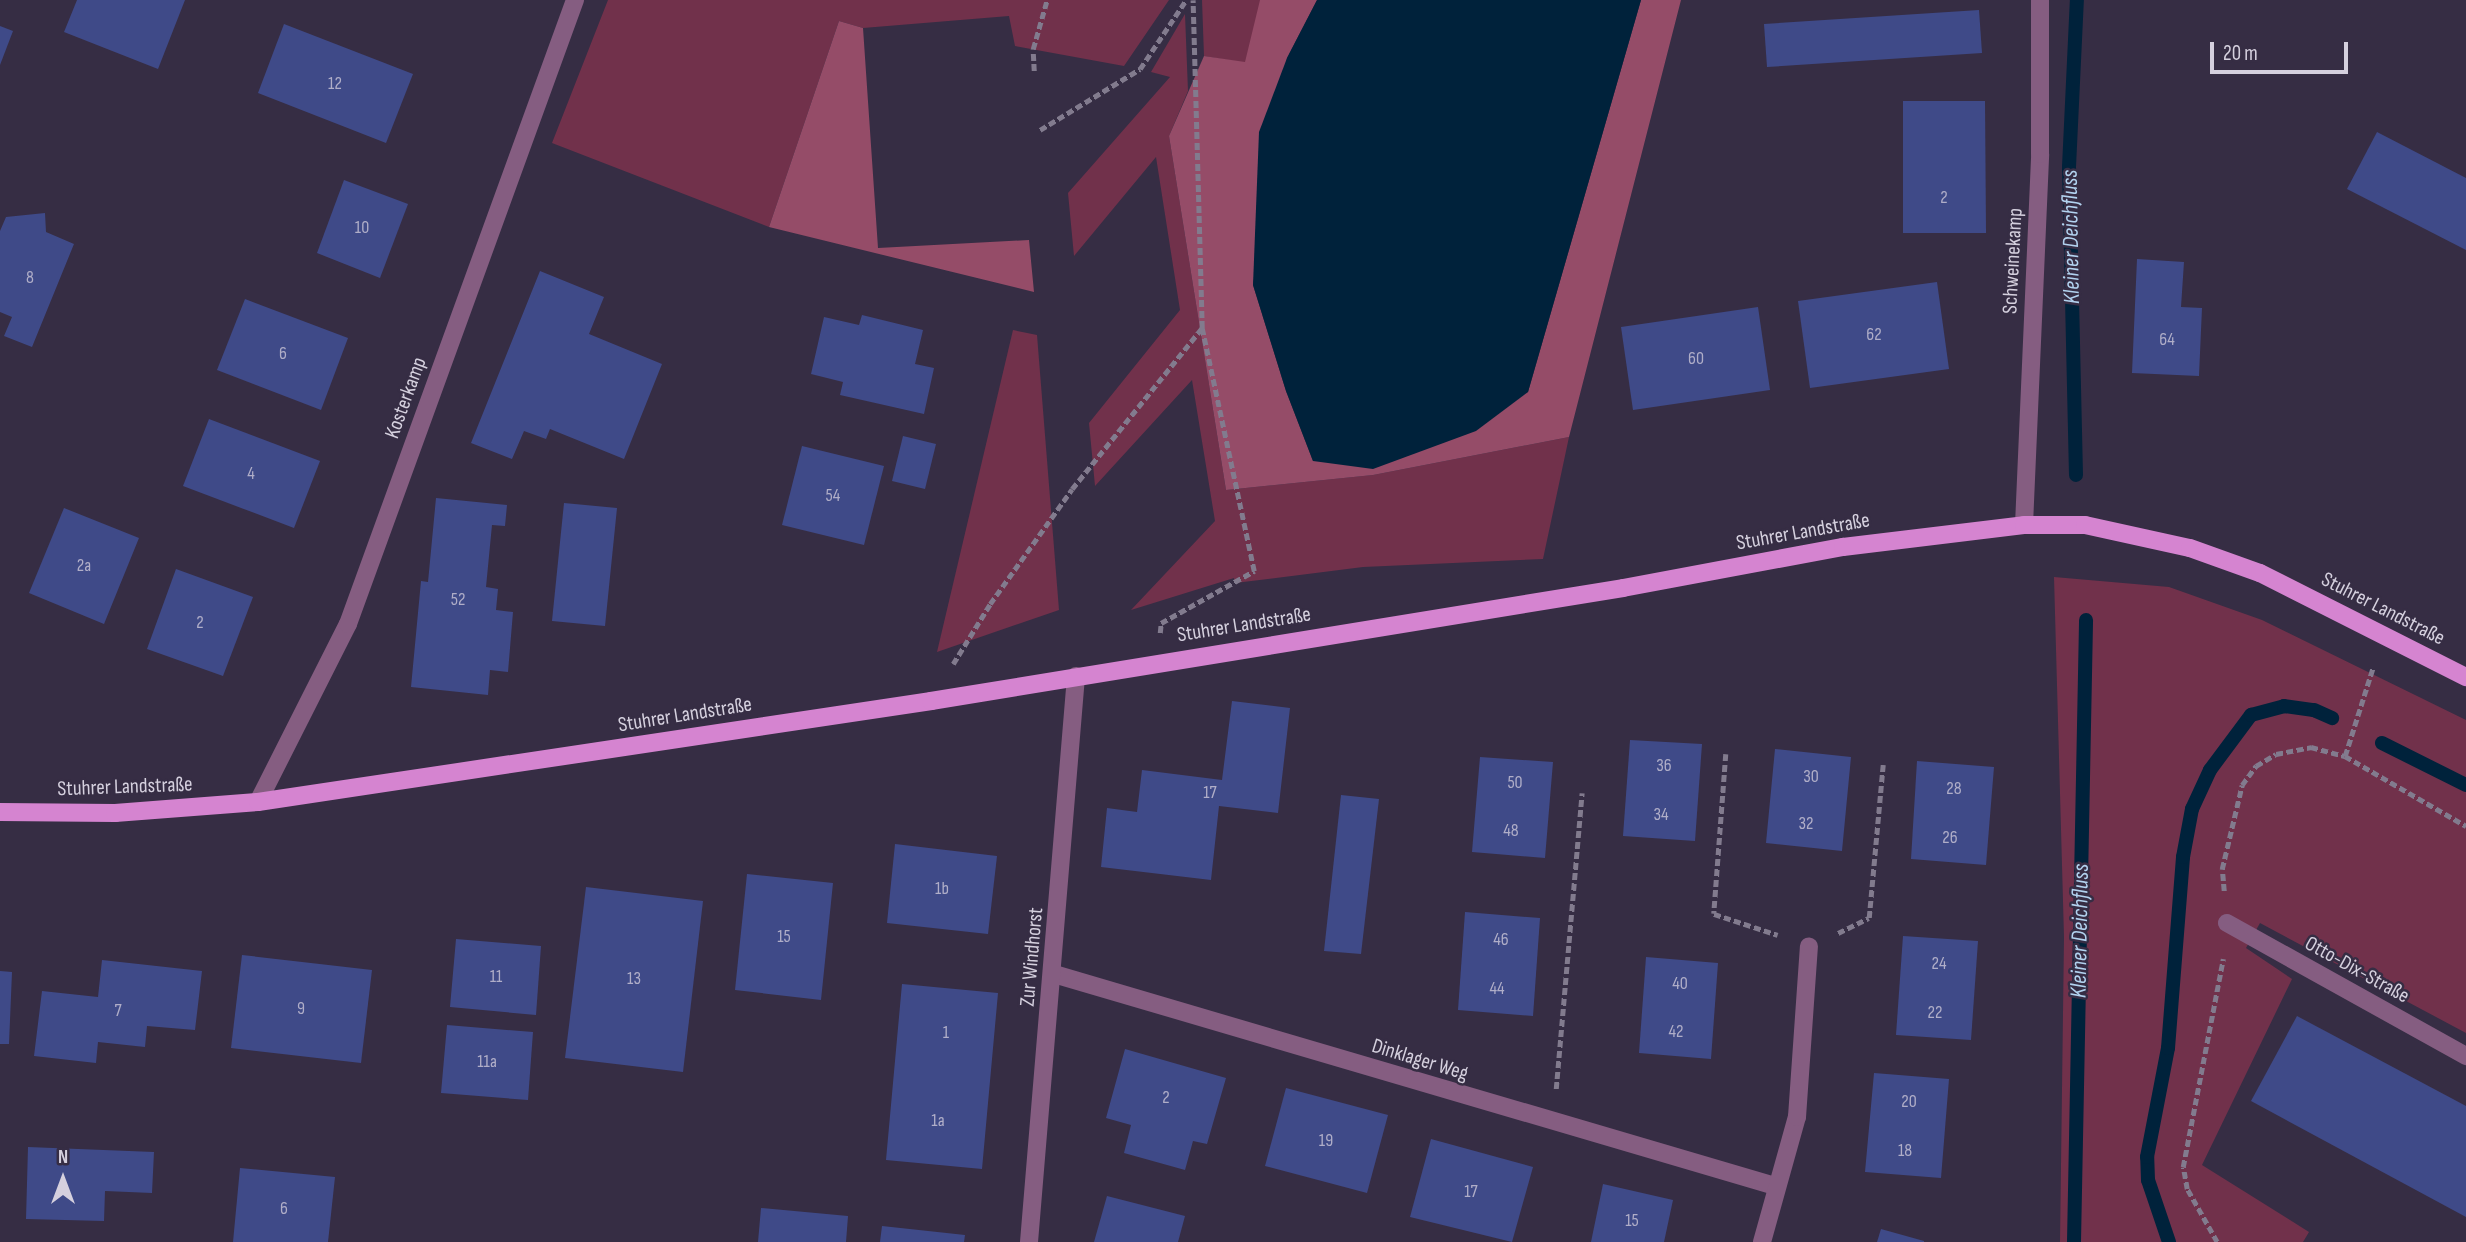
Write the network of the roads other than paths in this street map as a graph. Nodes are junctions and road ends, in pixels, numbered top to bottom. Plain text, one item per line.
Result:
1 (575, 0) edge
2 (2040, 0) edge
3 (2024, 524) junction
4 (1076, 676) junction
5 (2466, 677) edge
6 (258, 802) junction
7 (0, 811) edge
8 (2227, 923) road end
9 (1810, 946) road end
10 (1054, 974) junction
11 (2466, 1056) edge
12 (1775, 1186) junction
13 (1029, 1242) edge
14 (1762, 1242) edge

1 - 6 street, Kosterkamp
2 - 3 street, Schweinekamp
3 - 4 main road, Stuhrer Landstraße
3 - 5 main road, Stuhrer Landstraße
4 - 6 main road, Stuhrer Landstraße
4 - 10 street, Zur Windhorst
6 - 7 main road, Stuhrer Landstraße
8 - 11 street, Otto-Dix-Straße
9 - 12 street
10 - 12 street, Dinklager Weg
10 - 13 street, Zur Windhorst
12 - 14 street

